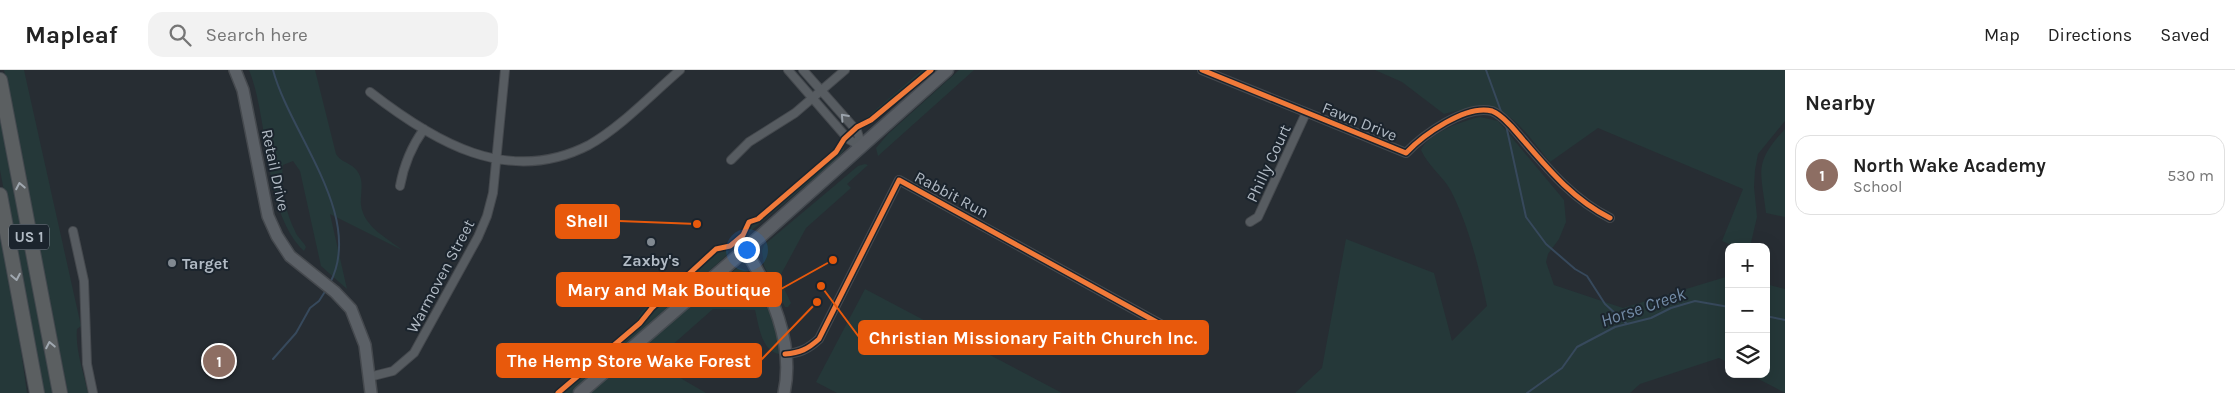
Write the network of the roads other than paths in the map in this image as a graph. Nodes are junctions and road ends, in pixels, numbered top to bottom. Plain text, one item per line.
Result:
1 (235, 70) edge
2 (505, 70) edge
3 (680, 70) edge
4 (788, 70) edge
5 (803, 70) edge
6 (845, 70) edge
7 (947, 70) edge
8 (1202, 70) edge
9 (0, 80) edge
10 (370, 92) dead end
11 (821, 92) junction
12 (812, 99) junction
13 (1306, 113) junction
14 (424, 129) junction
15 (862, 147) junction
16 (496, 160) junction
17 (731, 160) dead end
18 (400, 186) dead end
19 (0, 195) edge
20 (1610, 218) dead end
21 (1250, 222) dead end
22 (73, 231) dead end
23 (745, 250) junction
24 (1182, 336) dead end
25 (785, 354) junction
26 (369, 377) junction
27 (36, 393) edge
28 (60, 393) edge
29 (93, 393) edge
30 (371, 393) edge
31 (580, 393) edge
32 (784, 393) edge

1 - 26 street, Retail Drive
2 - 16 street, Warmoven Street
3 - 16 street
4 - 12 street
5 - 11 street
6 - 11 street
7 - 15 main road
8 - 13 street, Fawn Drive
28 -> 9 highway, US 1
10 - 14 street
11 - 12 street
15 -> 11 street
12 - 15 street
12 - 17 street
13 - 20 street, Fawn Drive
13 - 21 street, Philly Court
14 - 16 street
14 - 18 street
15 - 23 main road
16 - 26 street, Warmoven Street
19 -> 27 highway, US 1
22 - 29 street
23 - 25 street
23 - 31 main road
24 - 25 street, Rabbit Run
25 - 32 street
26 - 30 street, Retail Drive

